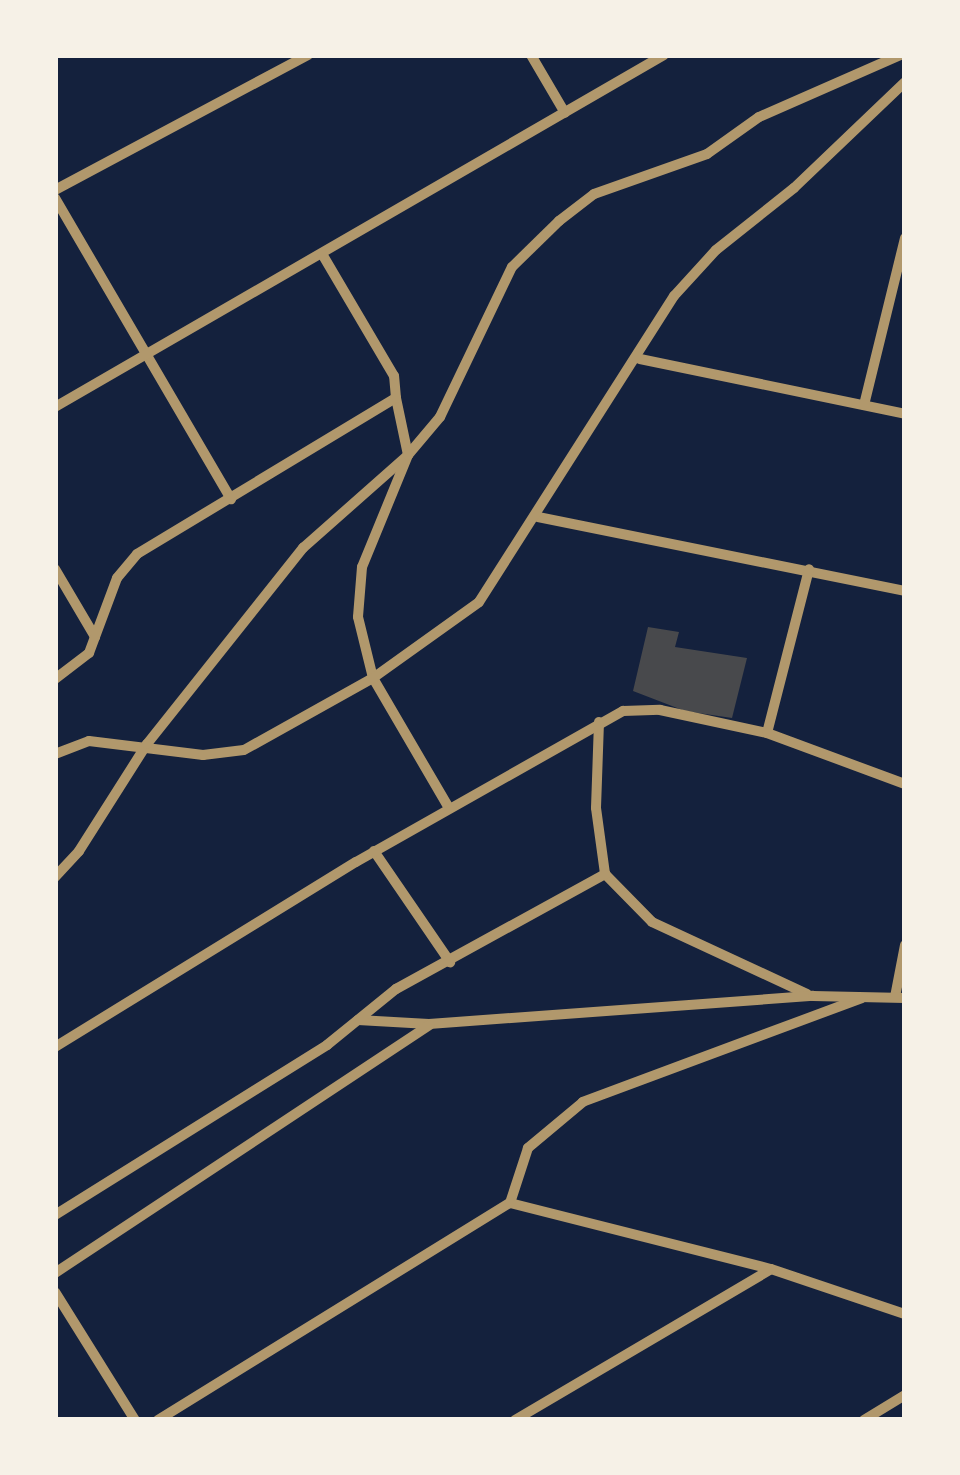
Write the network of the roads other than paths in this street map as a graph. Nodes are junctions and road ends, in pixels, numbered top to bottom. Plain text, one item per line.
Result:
1 (308, 55) edge
2 (531, 55) edge
3 (664, 55) edge
4 (900, 55) edge
5 (905, 82) edge
6 (565, 114) junction
7 (55, 190) edge
8 (55, 198) edge
9 (905, 238) edge
10 (322, 254) junction
11 (148, 355) junction
12 (640, 359) junction
13 (396, 398) junction
14 (55, 406) edge
15 (864, 406) junction
16 (905, 414) edge
17 (408, 455) junction
18 (231, 499) junction
19 (538, 517) junction
20 (55, 569) edge
21 (809, 569) junction
22 (905, 591) edge
23 (95, 637) junction
24 (373, 678) junction
25 (55, 679) edge
26 (600, 722) junction
27 (768, 734) junction
28 (146, 744) junction
29 (55, 754) edge
30 (905, 784) edge
31 (449, 808) junction
32 (374, 852) junction
33 (605, 874) junction
34 (55, 878) edge
35 (905, 945) edge
36 (450, 962) junction
37 (813, 996) junction
38 (862, 998) junction
39 (900, 998) edge
40 (357, 1020) junction
41 (429, 1024) junction
42 (55, 1048) edge
43 (510, 1203) junction
44 (55, 1215) edge
45 (771, 1270) junction
46 (55, 1274) edge
47 (55, 1292) edge
48 (905, 1314) edge
49 (905, 1396) edge
50 (136, 1420) edge
51 (158, 1420) edge
52 (515, 1420) edge
53 (864, 1420) edge

1 - 7 street
2 - 6 street
3 - 6 street
4 - 17 street
5 - 12 street
6 - 10 street
8 - 11 street
9 - 15 street
10 - 11 street
10 - 13 street
11 - 14 street
11 - 18 street
12 - 15 street
12 - 19 street
13 - 17 street
13 - 18 street
15 - 16 street
17 - 24 street
17 - 28 street
18 - 23 street
19 - 21 street
19 - 24 street
20 - 23 street
21 - 22 street
21 - 27 street
23 - 25 street
24 - 28 street
24 - 31 street
26 - 27 street
26 - 31 street
26 - 33 street
27 - 30 street
28 - 29 street
28 - 34 street
31 - 32 street
32 - 36 street
32 - 42 street
33 - 36 street
33 - 37 street
35 - 39 street
36 - 40 street
37 - 38 street
37 - 41 street
38 - 39 street
38 - 43 street
40 - 41 street
40 - 44 street
41 - 46 street
43 - 45 street
43 - 51 street
45 - 48 street
45 - 52 street
47 - 50 street
49 - 53 street

